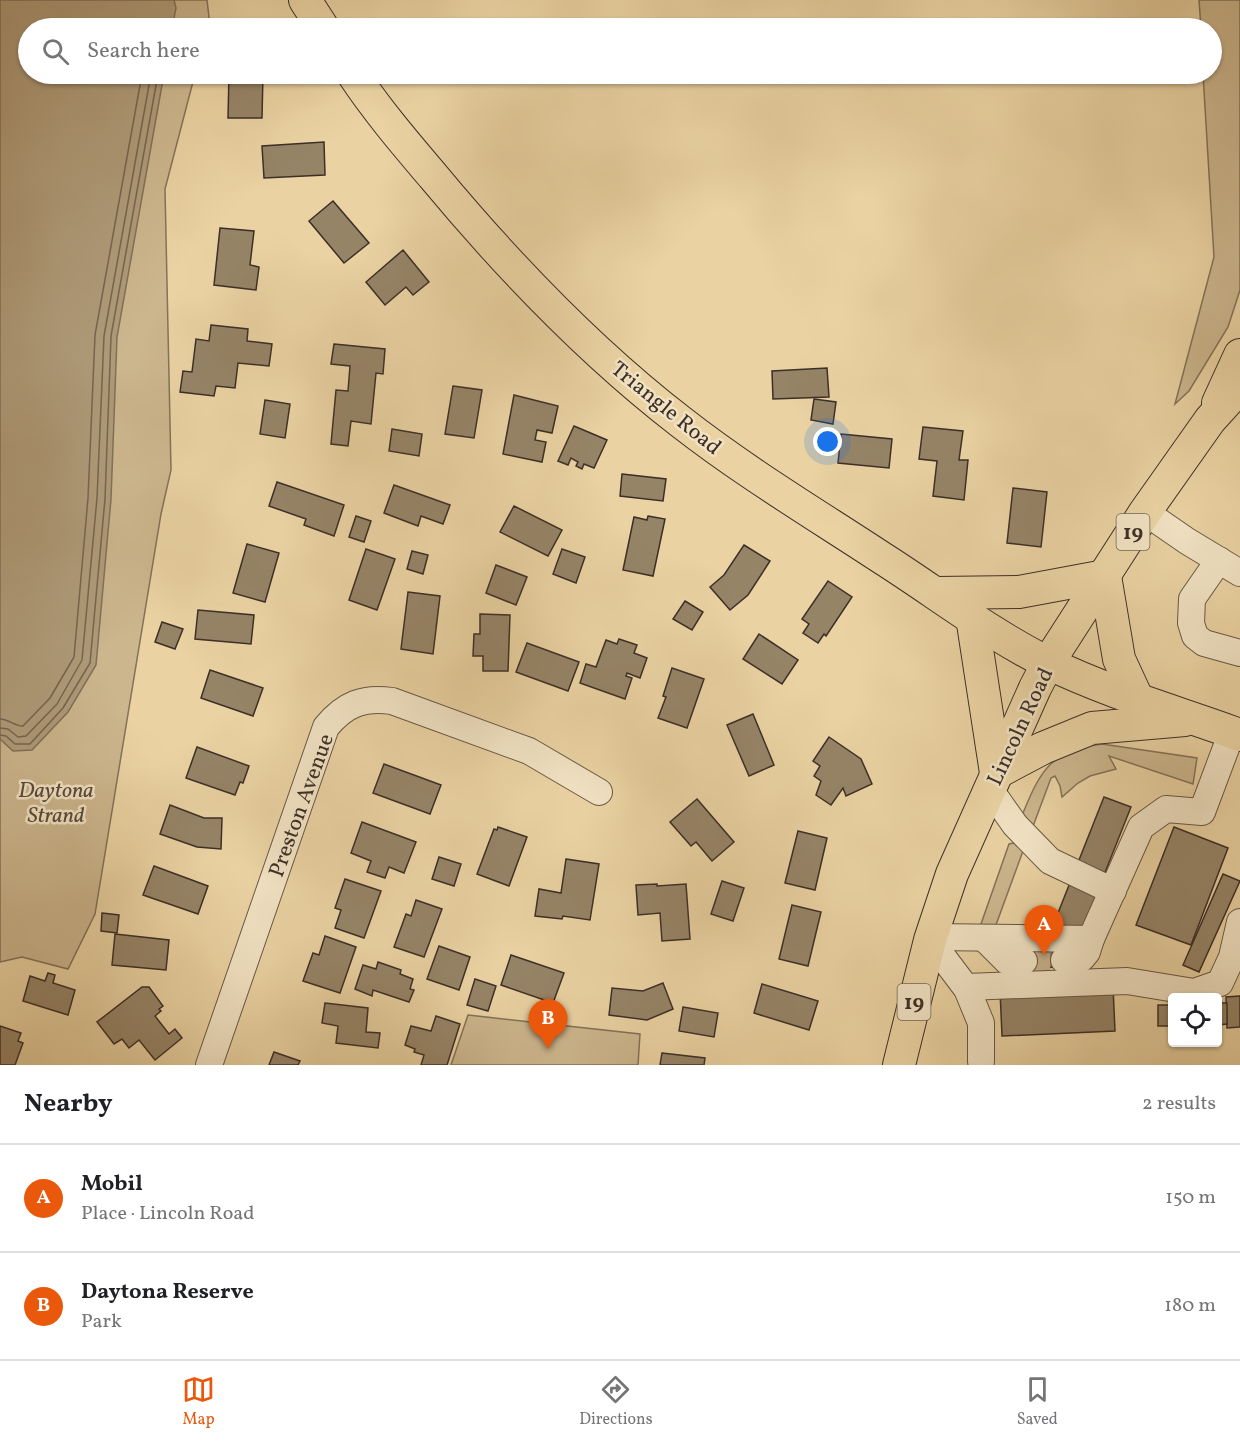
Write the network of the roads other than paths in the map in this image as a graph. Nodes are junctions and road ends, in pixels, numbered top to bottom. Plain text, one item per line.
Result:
1 (304, 0) edge
2 (316, 18) edge
3 (361, 84) edge
4 (1240, 355) edge
5 (1229, 405) edge
6 (1145, 512) junction
7 (1230, 566) edge
8 (1105, 576) junction
9 (936, 592) junction
10 (972, 617) junction
11 (1240, 652) edge
12 (1048, 663) junction
13 (1137, 698) junction
14 (1195, 719) junction
15 (1236, 733) edge
16 (992, 781) junction
17 (599, 792) dead end
18 (1113, 891) junction
19 (1240, 922) edge
20 (984, 938) junction
21 (931, 939) junction
22 (1091, 939) junction
23 (1064, 960) tunnel mouth
24 (1024, 961) tunnel mouth
25 (966, 987) junction
26 (981, 1061) dead end
27 (209, 1065) edge
28 (899, 1065) edge

1 - 2 main road
3 - 9 main road, Triangle Road
4 - 5 main road, Lincoln Road / 19
5 - 6 main road, Lincoln Road / 19
6 - 7 street
6 - 8 main road, Lincoln Road / 19
7 - 11 street
8 - 9 main road
8 - 12 main road, Lincoln Road / 19
8 - 13 main road
9 - 10 main road, Triangle Road
10 - 12 main road, Triangle Road
10 - 16 main road
12 - 13 main road, Triangle Road
12 - 16 main road, Lincoln Road / 19
13 - 14 main road, Triangle Road
14 - 15 main road, Triangle Road
14 - 16 main road
15 - 18 street
16 - 18 street
16 - 21 main road, Lincoln Road / 19
17 - 27 street, Preston Avenue
18 - 22 street
19 - 25 street
20 - 21 street
20 - 22 street
20 - 24 street
21 - 25 street
21 - 28 main road, Lincoln Road / 19
22 - 23 street
25 - 26 street

